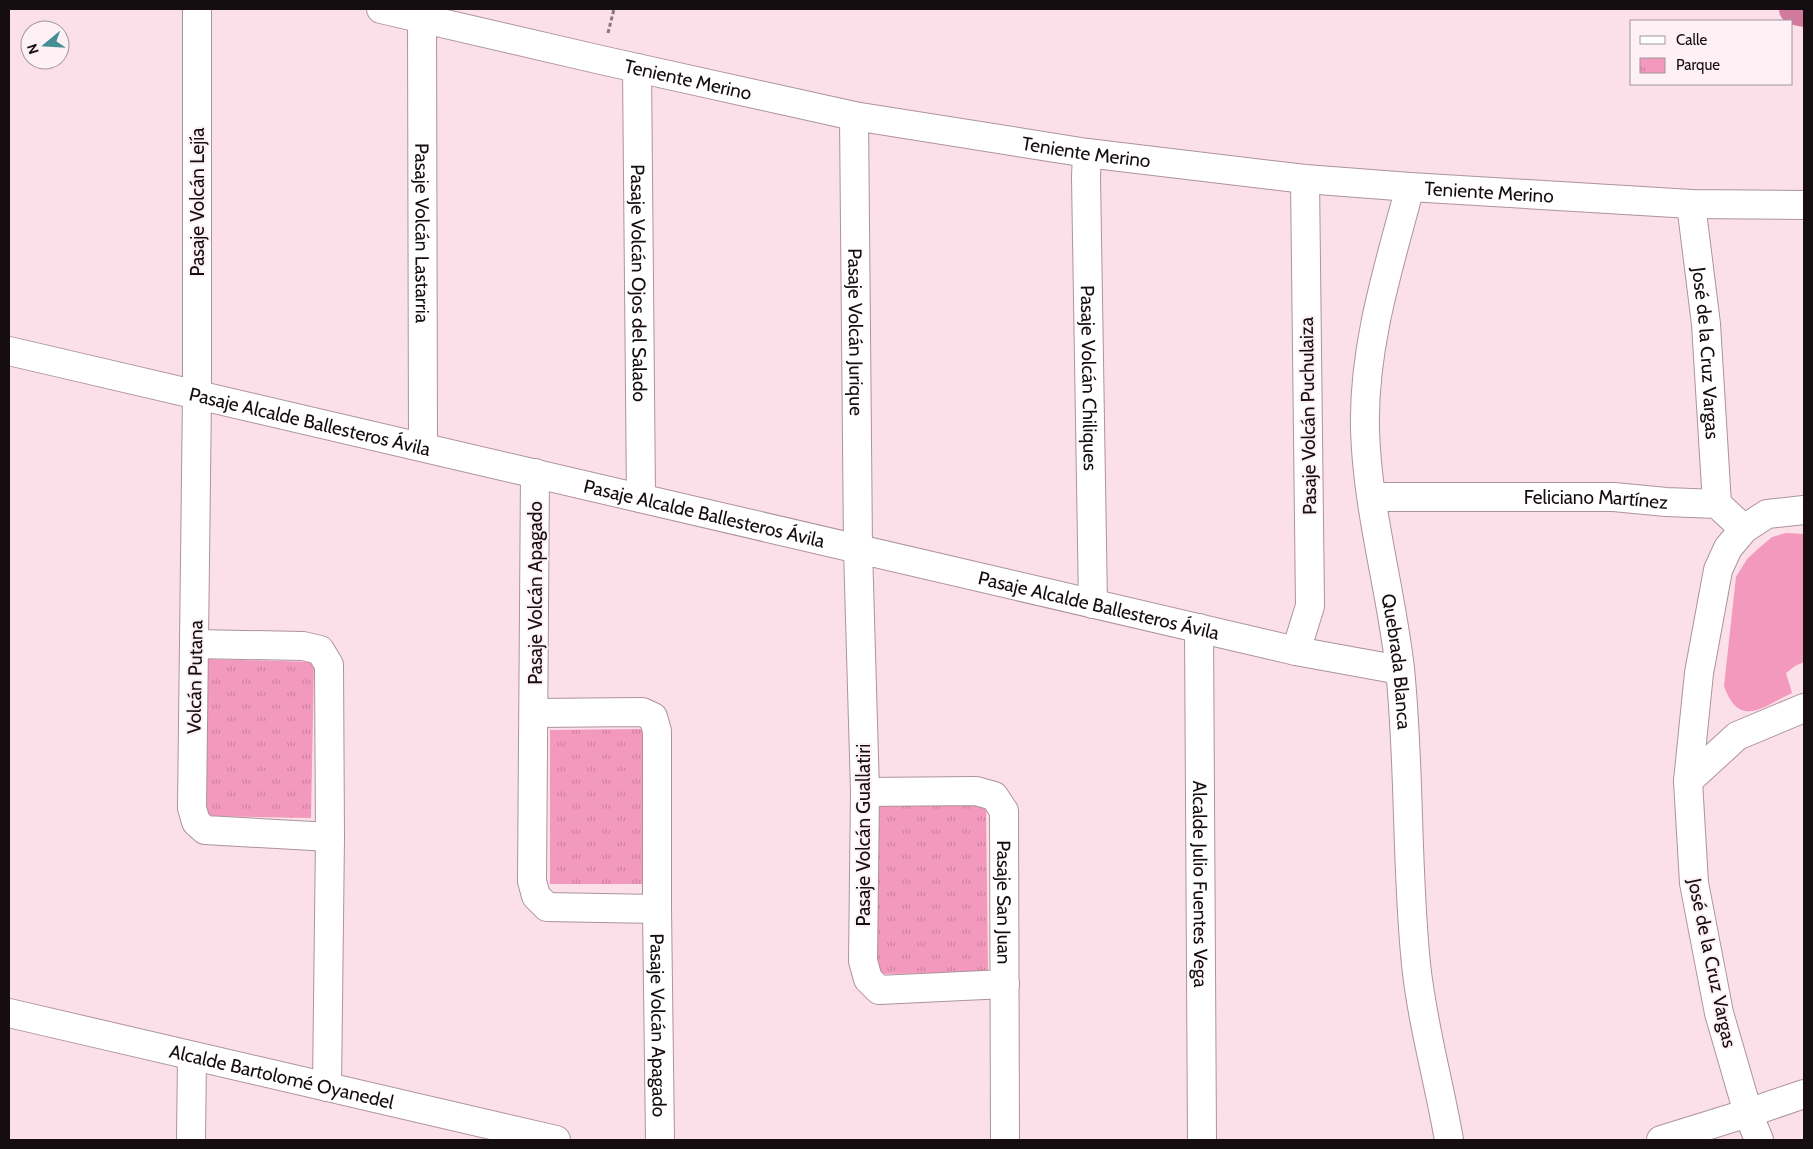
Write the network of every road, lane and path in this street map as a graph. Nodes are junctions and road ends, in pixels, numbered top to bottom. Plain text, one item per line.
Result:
1 (197, 9) edge
2 (381, 9) edge
3 (422, 19) junction
4 (638, 68) junction
5 (854, 116) junction
6 (1087, 153) junction
7 (1305, 178) junction
8 (1410, 187) junction
9 (1691, 204) junction
10 (1804, 205) edge
11 (9, 351) edge
12 (197, 395) junction
13 (422, 447) junction
14 (535, 473) junction
15 (1372, 497) junction
16 (641, 498) junction
17 (1717, 504) junction
18 (1804, 510) edge
19 (1744, 529) junction
20 (858, 549) junction
21 (1093, 604) junction
22 (1199, 628) junction
23 (196, 644) junction
24 (1296, 651) junction
25 (1400, 670) junction
26 (1804, 708) edge
27 (534, 713) junction
28 (1688, 781) junction
29 (865, 792) junction
30 (330, 837) junction
31 (657, 909) junction
32 (1005, 984) junction
33 (9, 1013) edge
34 (192, 1056) junction
35 (327, 1087) junction
36 (1804, 1094) edge
37 (1748, 1114) junction
38 (541, 1139) edge
39 (191, 1140) edge
40 (660, 1140) edge
41 (1005, 1140) edge
42 (1202, 1140) edge
43 (1449, 1140) edge
44 (1660, 1140) edge
45 (1759, 1140) edge

1 - 12 street, Pasaje Volcán Lejía
2 - 3 street, Teniente Merino
3 - 4 street, Teniente Merino
3 - 13 street, Pasaje Volcán Lastarria
4 - 5 street, Teniente Merino
4 - 16 street, Pasaje Volcán Ojos del Salado
5 - 6 street, Teniente Merino
5 - 20 street, Pasaje Volcán Jurique
6 - 7 street, Teniente Merino
6 - 21 street, Pasaje Volcán Chiliques
7 - 8 street, Teniente Merino
7 - 24 street, Pasaje Volcán Puchulaiza
8 - 9 street, Teniente Merino
8 - 15 street, Quebrada Blanca
9 - 10 street, Teniente Merino
9 - 17 street, José de la Cruz Vargas
11 - 12 street, Pasaje Alcalde Ballesteros Ávila
12 - 13 street, Pasaje Alcalde Ballesteros Ávila
12 - 23 street, Volcán Putana
13 - 14 street, Pasaje Alcalde Ballesteros Ávila
14 - 16 street, Pasaje Alcalde Ballesteros Ávila
14 - 27 street, Pasaje Volcán Apagado
15 - 17 street, Feliciano Martínez
15 - 25 street, Quebrada Blanca
16 - 20 street, Pasaje Alcalde Ballesteros Ávila
17 - 19 street
18 - 19 street
19 - 28 street, José de la Cruz Vargas
20 - 21 street, Pasaje Alcalde Ballesteros Ávila
20 - 29 street, Pasaje Volcán Guallatiri
21 - 22 street, Pasaje Alcalde Ballesteros Ávila
22 - 24 street, Pasaje Alcalde Ballesteros Ávila
22 - 42 street, Alcalde Julio Fuentes Vega
23 - 30 street
23 - 30 street, Volcán Putana
24 - 25 street, Pasaje Alcalde Ballesteros Ávila
25 - 43 street, Quebrada Blanca
26 - 28 street
27 - 31 street, Pasaje Volcán Apagado
27 - 31 street, Pasaje Volcán Apagado
28 - 37 street, José de la Cruz Vargas
29 - 32 street, Pasaje San Juan
29 - 32 street, Pasaje Volcán Guallatiri
30 - 35 street
31 - 40 street, Pasaje Volcán Apagado
32 - 41 street, Pasaje San Juan
33 - 34 street, Alcalde Bartolomé Oyanedel
34 - 35 street, Alcalde Bartolomé Oyanedel
34 - 39 street
35 - 38 street, Alcalde Bartolomé Oyanedel
36 - 37 street
37 - 44 street
37 - 45 street, José de la Cruz Vargas

